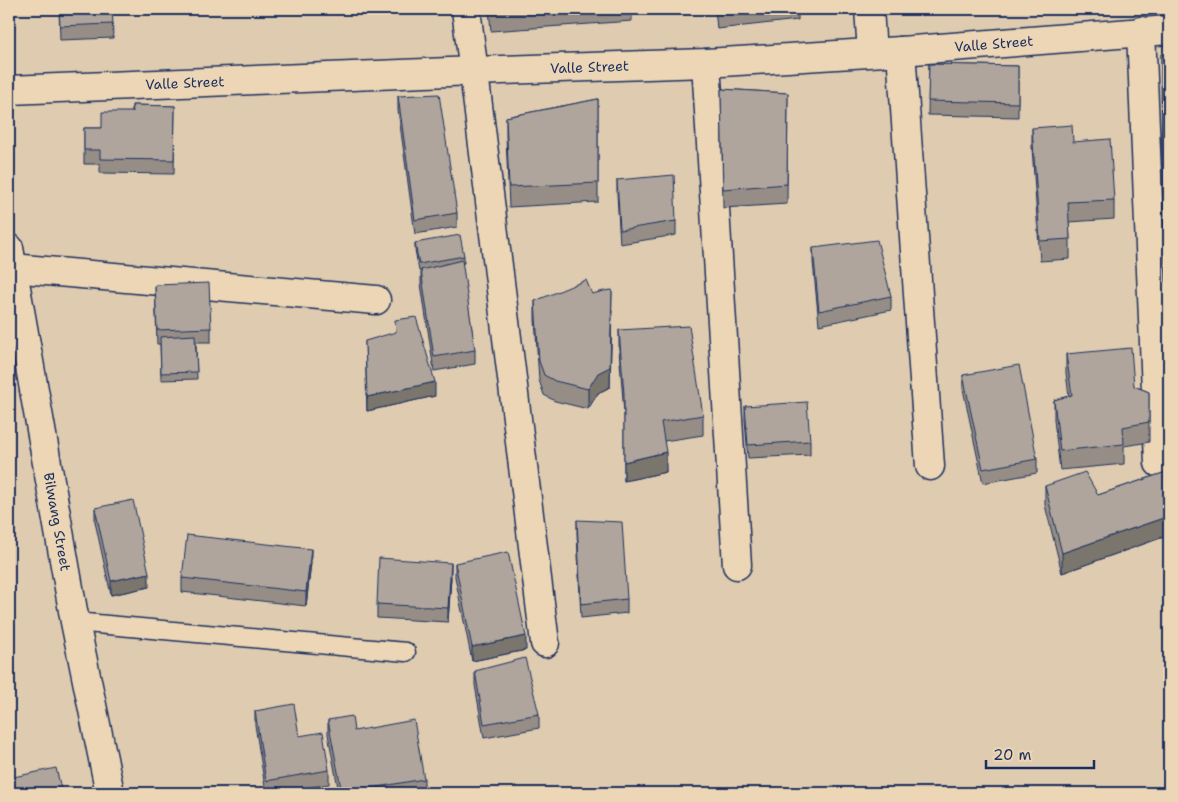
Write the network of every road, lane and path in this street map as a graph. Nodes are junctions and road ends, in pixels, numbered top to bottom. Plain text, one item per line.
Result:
1 (466, 9) edge
2 (869, 9) edge
3 (1169, 30) edge
4 (1141, 32) junction
5 (900, 51) junction
6 (872, 52) junction
7 (706, 63) junction
8 (474, 71) junction
9 (9, 90) edge
10 (11, 258) edge
11 (376, 300) dead end
12 (1159, 463) dead end
13 (930, 466) dead end
14 (737, 565) dead end
15 (75, 622) junction
16 (545, 643) dead end
17 (406, 652) dead end
18 (110, 793) edge

1 - 8 street
2 - 6 street
3 - 4 street, Valle Street
4 - 5 street, Valle Street
4 - 12 street
5 - 6 street, Valle Street
5 - 13 street
6 - 7 street, Valle Street
7 - 8 street, Valle Street
7 - 14 street
8 - 9 street, Valle Street
8 - 16 street
10 - 11 street
10 - 15 street, Bilwang Street
15 - 17 lane
15 - 18 street, Bilwang Street

